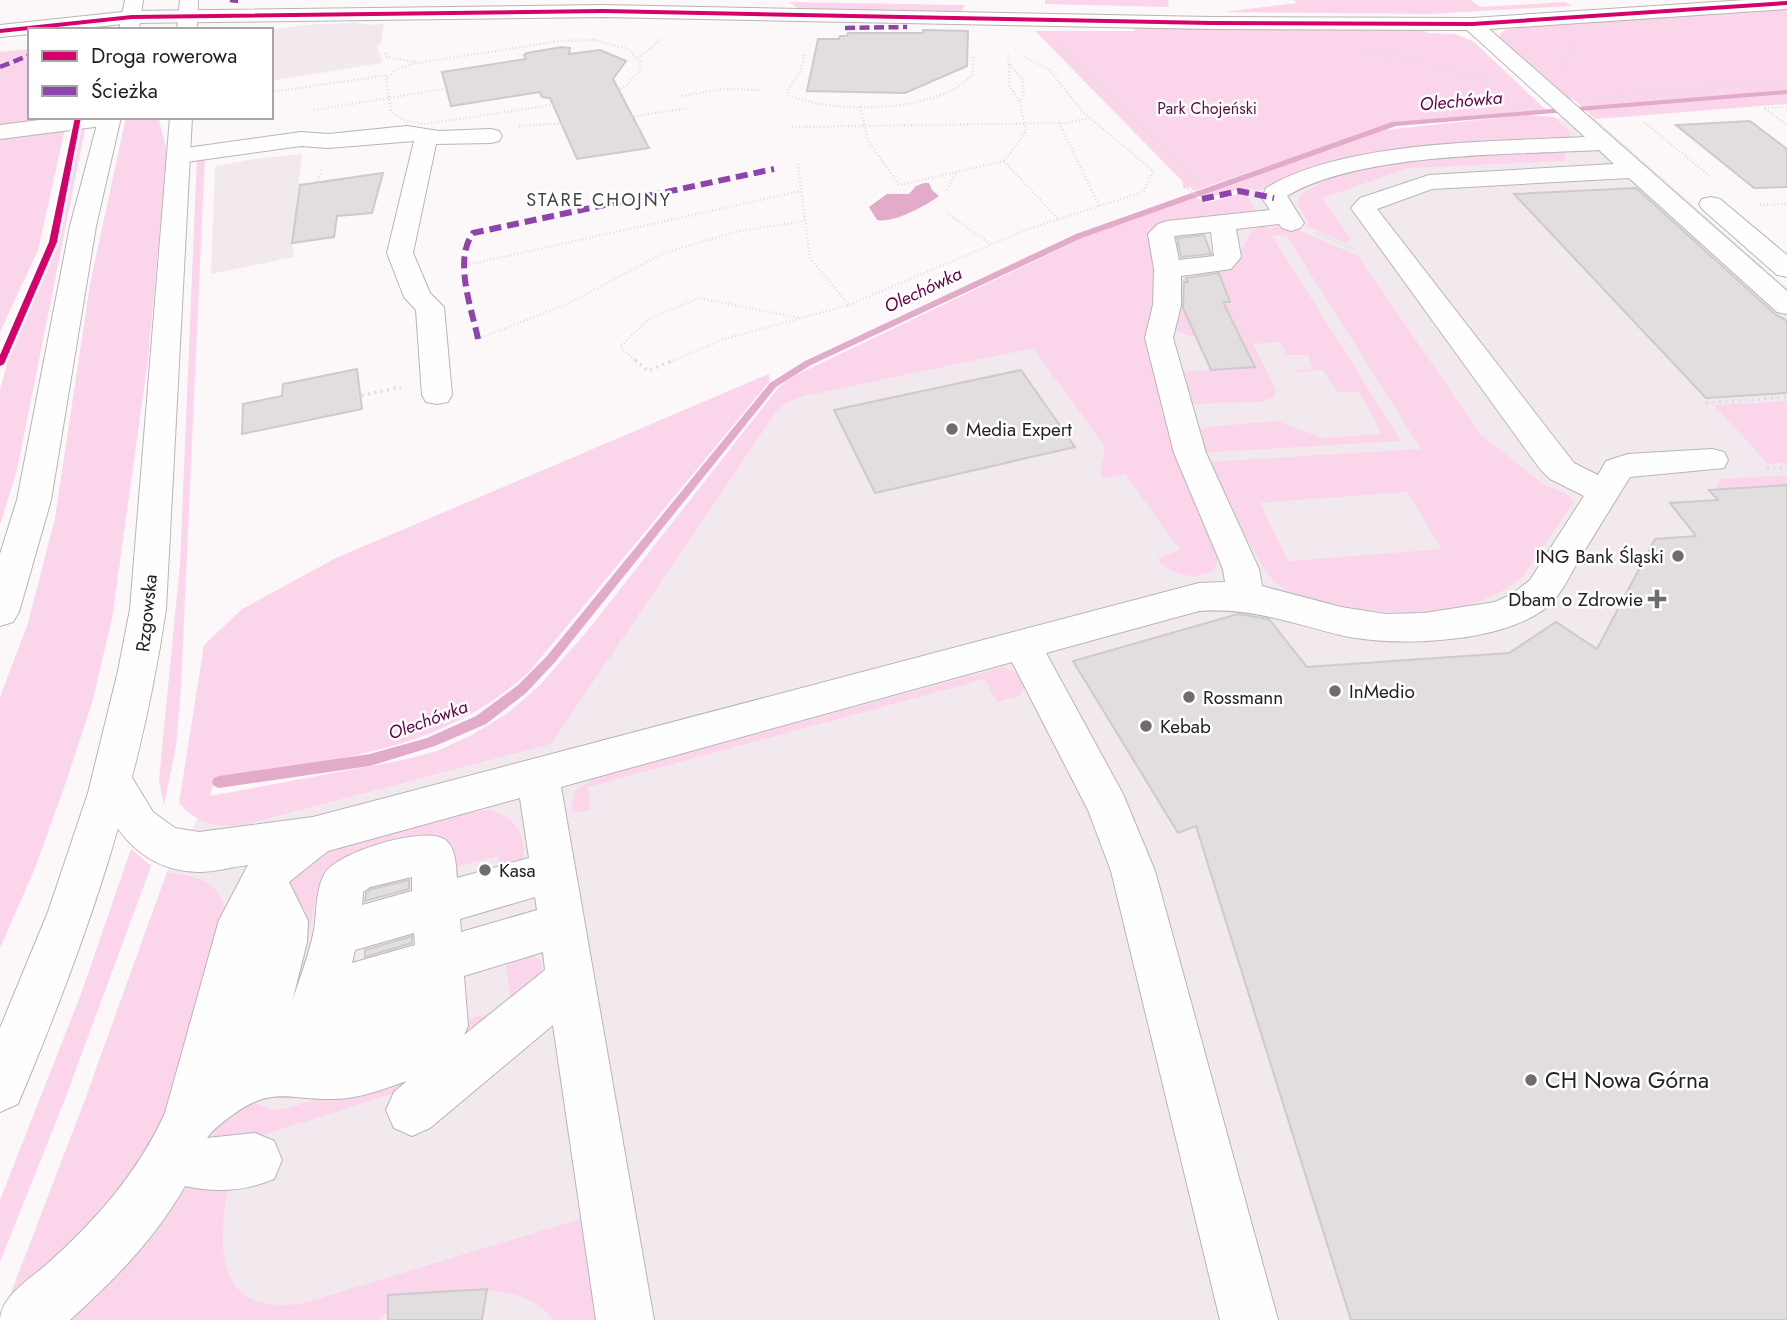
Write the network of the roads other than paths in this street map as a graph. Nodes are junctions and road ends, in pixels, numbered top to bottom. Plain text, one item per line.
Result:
1 (1176, 0) edge
2 (1787, 3) edge
3 (539, 6) edge
4 (778, 7) edge
5 (703, 8) edge
6 (1038, 10) edge
7 (188, 15) edge
8 (132, 16) edge
9 (1185, 23) junction
10 (1472, 24) junction
11 (33, 28) edge
12 (28, 29) edge
13 (0, 32) edge
14 (666, 36) road end
15 (102, 119) edge
16 (110, 119) edge
17 (181, 119) edge
18 (0, 132) edge
19 (1612, 134) junction
20 (491, 136) dead end
21 (426, 137) junction
22 (179, 156) junction
23 (1643, 161) junction
24 (1692, 188) dead end
25 (1223, 225) junction
26 (1167, 269) junction
27 (1787, 269) edge
28 (1787, 306) edge
29 (437, 388) road end
30 (1712, 460) dead end
31 (1605, 492) junction
32 (1245, 596) junction
33 (0, 612) edge
34 (1021, 645) junction
35 (538, 775) junction
36 (113, 784) junction
37 (313, 836) junction
38 (554, 871) junction
39 (436, 892) junction
40 (563, 925) junction
41 (572, 979) junction
42 (441, 981) junction
43 (319, 996) junction
44 (300, 1056) junction
45 (0, 1086) edge
46 (412, 1110) dead end
47 (196, 1121) junction
48 (255, 1160) dead end
49 (27, 1320) edge
50 (625, 1320) edge
51 (1249, 1320) edge

1 - 9 street
2 - 10 street
3 - 5 street
3 - 7 street
4 - 5 street
4 - 6 street
5 - 14 street
6 - 9 street
7 - 8 street
8 - 11 street
9 - 10 street
10 - 19 street
12 - 13 street
15 - 18 street
16 - 33 street
17 - 22 street, Rzgowska
19 - 23 street
19 - 25 street
20 - 21 street
21 - 22 street
21 - 29 street
22 - 36 street, Rzgowska
23 - 28 street
23 - 31 street
24 - 27 street
25 - 26 street
25 - 26 street
26 - 32 street
30 - 31 street
31 - 32 street
32 - 34 street
34 - 35 street
34 - 51 street
35 - 37 street
35 - 38 street
36 - 37 street
36 - 45 street, Rzgowska
37 - 47 street
38 - 39 street
38 - 40 street
39 - 42 street
39 - 43 street
40 - 41 street
40 - 42 street
41 - 46 street
41 - 50 street
42 - 43 street
42 - 44 street
43 - 44 street
44 - 47 street
47 - 48 street
47 - 49 street

